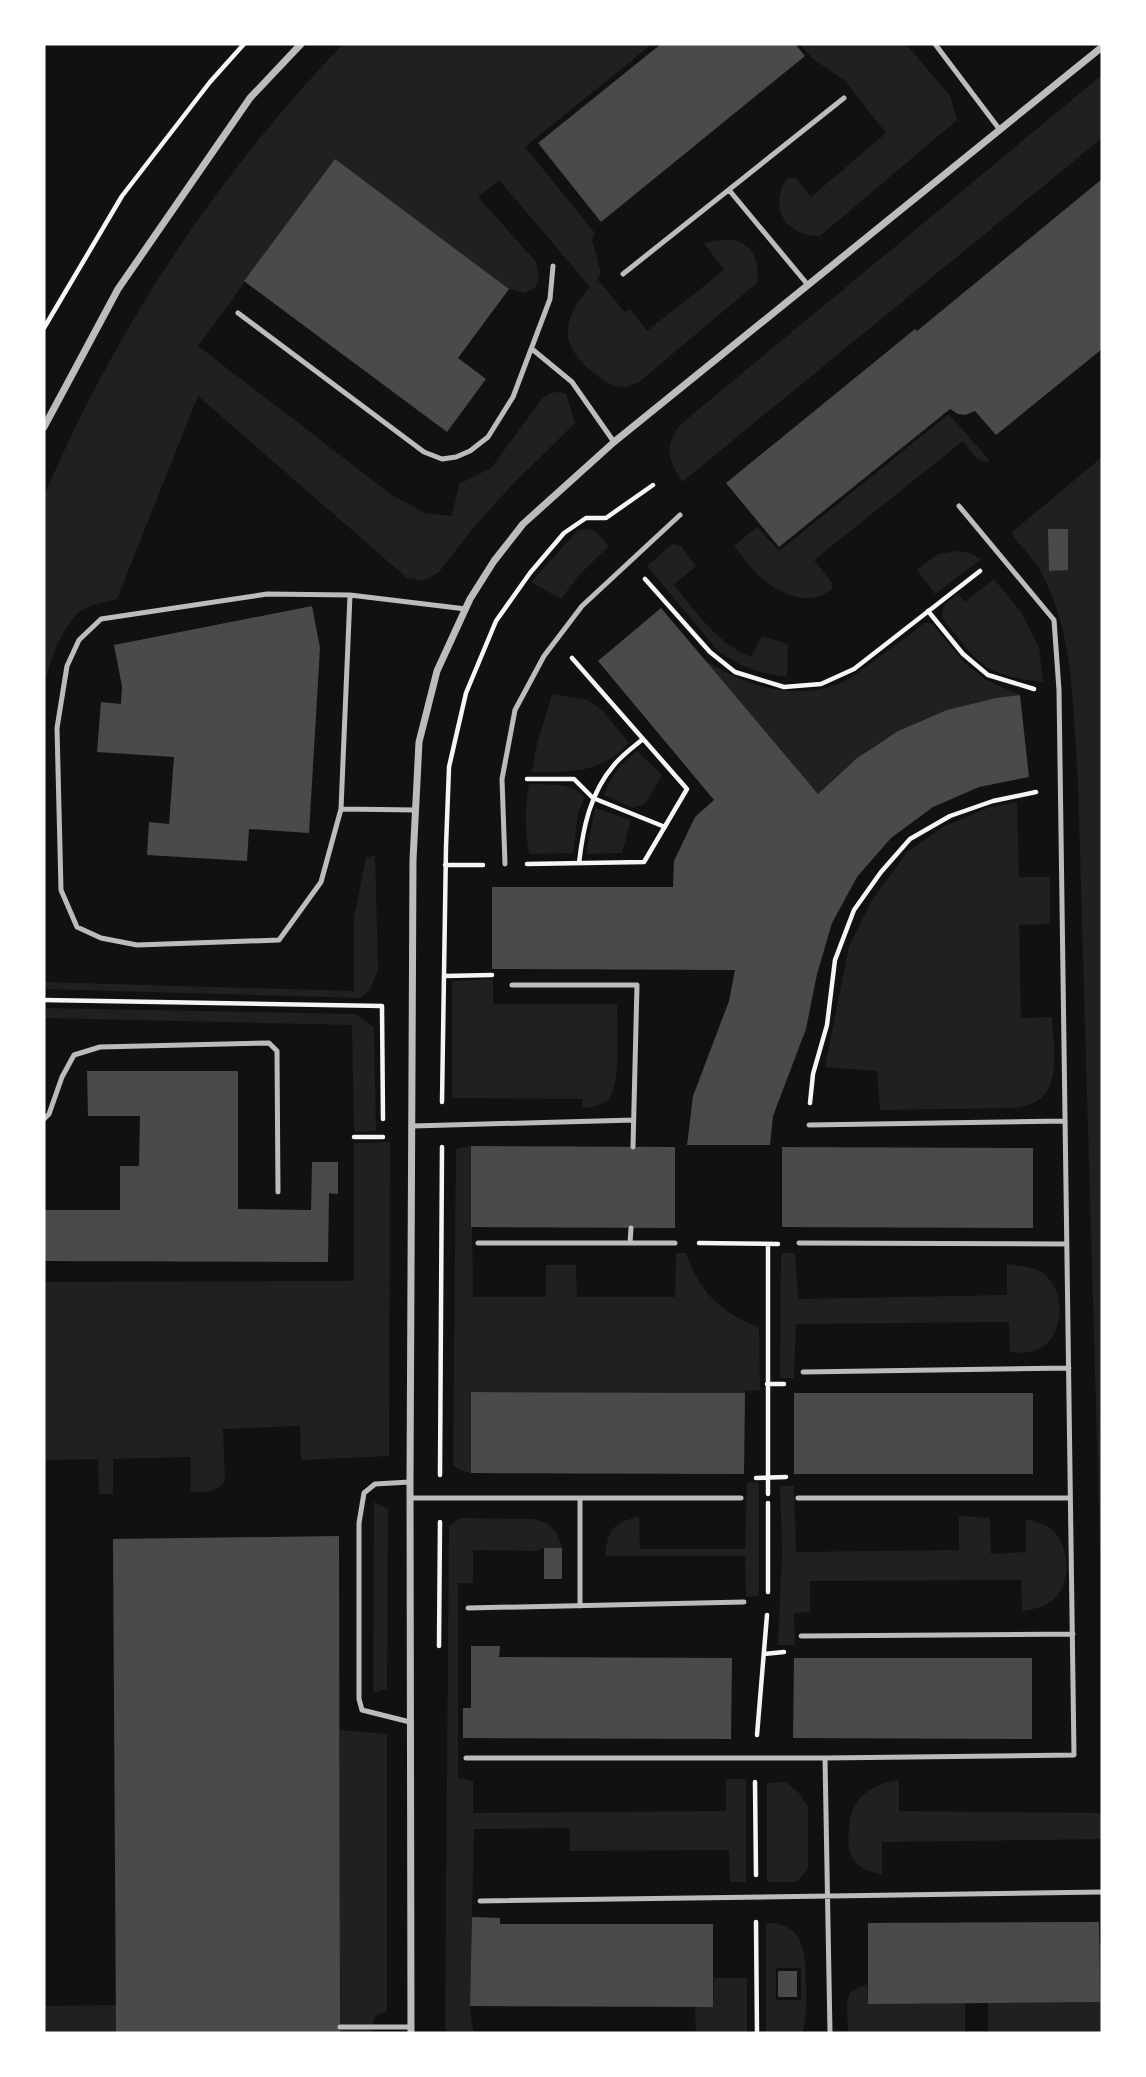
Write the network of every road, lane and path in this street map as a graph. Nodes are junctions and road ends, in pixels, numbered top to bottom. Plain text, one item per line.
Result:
1 (244, 44) edge
2 (301, 44) edge
3 (935, 44) edge
4 (1102, 47) edge
5 (844, 98) dead end
6 (1000, 130) junction
7 (729, 190) junction
8 (553, 266) dead end
9 (623, 274) dead end
10 (808, 285) junction
11 (239, 313) dead end
12 (44, 328) edge
13 (531, 349) junction
14 (44, 427) edge
15 (614, 442) junction
16 (959, 506) dead end
17 (680, 514) dead end
18 (1000, 556) junction
19 (635, 584) dead end
20 (350, 595) junction
21 (466, 609) junction
22 (928, 611) junction
23 (556, 640) junction
24 (580, 648) dead end
25 (572, 658) junction
26 (1035, 702) dead end
27 (643, 739) junction
28 (502, 779) junction
29 (1044, 791) dead end
30 (593, 798) junction
31 (341, 809) junction
32 (416, 810) junction
33 (665, 827) junction
34 (579, 863) junction
35 (505, 864) junction
36 (445, 865) dead end
37 (444, 976) dead end
38 (512, 985) joint
39 (44, 1119) edge
40 (634, 1120) junction
41 (1065, 1121) junction
42 (809, 1125) joint
43 (413, 1126) junction
44 (383, 1136) dead end
45 (354, 1137) dead end
46 (633, 1147) dead end
47 (278, 1192) dead end
48 (631, 1228) dead end
49 (478, 1243) dead end
50 (630, 1243) junction
51 (675, 1243) joint
52 (768, 1244) junction
53 (800, 1244) joint
54 (1067, 1244) junction
55 (1069, 1368) junction
56 (803, 1372) dead end
57 (768, 1477) junction
58 (410, 1482) junction
59 (411, 1498) junction
60 (580, 1498) junction
61 (740, 1498) joint
62 (798, 1498) joint
63 (1070, 1498) junction
64 (768, 1601) dead end
65 (744, 1602) dead end
66 (580, 1606) junction
67 (468, 1608) dead end
68 (767, 1615) dead end
69 (1073, 1634) junction
70 (802, 1636) dead end
71 (410, 1722) junction
72 (466, 1758) dead end
73 (755, 1758) junction
74 (825, 1758) junction
75 (1102, 1892) edge
76 (828, 1896) junction
77 (756, 1897) junction
78 (480, 1901) dead end
79 (340, 2027) dead end
80 (411, 2030) edge
81 (757, 2033) edge
82 (830, 2033) edge

1 - 12 path
2 - 14 street
3 - 6 lane
4 - 6 street
5 - 7 lane
6 - 10 street
7 - 9 lane
7 - 10 lane
8 - 13 lane
10 - 15 street
11 - 13 lane
13 - 15 lane
15 - 21 street
16 - 18 lane
17 - 23 lane
18 - 22 path
18 - 41 lane
19 - 22 path
20 - 21 lane
20 - 31 lane
20 - 31 lane
21 - 32 street
22 - 26 path
23 - 25 path
23 - 28 lane
24 - 25 path
25 - 27 path
27 - 30 path
27 - 33 path
28 - 30 path
28 - 35 lane
29 - 42 path
30 - 33 path
30 - 34 path
31 - 32 lane
32 - 43 street
33 - 34 path
34 - 35 path
35 - 36 path
37 - 38 path
38 - 40 lane
39 - 47 lane
40 - 43 lane
40 - 46 lane
41 - 42 lane
41 - 54 lane
43 - 58 street
44 - 45 path
48 - 50 lane
49 - 50 lane
50 - 51 lane
51 - 52 path
52 - 53 path
52 - 57 path
53 - 54 lane
54 - 55 lane
55 - 56 lane
55 - 63 lane
57 - 61 path
57 - 62 path
57 - 64 path
58 - 59 street
58 - 71 lane
59 - 60 lane
59 - 71 street
60 - 61 lane
60 - 66 lane
62 - 63 lane
63 - 69 lane
65 - 66 lane
66 - 67 lane
68 - 73 path
69 - 70 lane
69 - 74 lane
71 - 80 street
72 - 73 lane
73 - 74 lane
73 - 77 path
74 - 76 lane
75 - 76 lane
76 - 77 lane
76 - 82 lane
77 - 78 lane
77 - 81 path
79 - 80 lane

